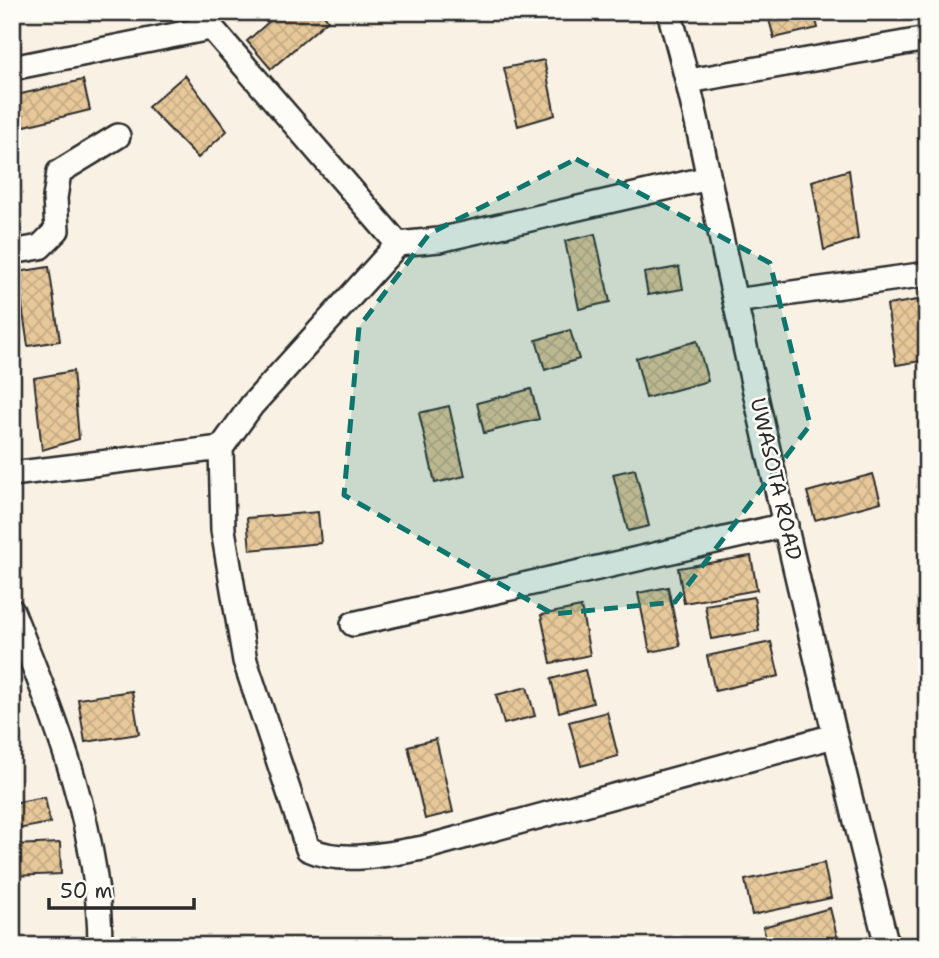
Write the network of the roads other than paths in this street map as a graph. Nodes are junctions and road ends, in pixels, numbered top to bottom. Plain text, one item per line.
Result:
1 (669, 12) edge
2 (204, 20) edge
3 (927, 39) edge
4 (12, 68) edge
5 (689, 81) junction
6 (118, 136) dead end
7 (709, 178) junction
8 (398, 244) junction
9 (12, 252) edge
10 (927, 274) edge
11 (735, 302) junction
12 (220, 448) junction
13 (12, 474) edge
14 (786, 525) junction
15 (12, 611) edge
16 (353, 624) dead end
17 (834, 736) junction
18 (100, 946) edge
19 (887, 946) edge

1 - 5 street, UWASOTA ROAD
2 - 4 street
2 - 8 street
3 - 5 street
5 - 7 street, UWASOTA ROAD
6 - 9 street
7 - 8 street
7 - 11 street, UWASOTA ROAD
8 - 12 street
10 - 11 street
11 - 14 street, UWASOTA ROAD
12 - 13 street
12 - 17 street
14 - 16 street
14 - 17 street, UWASOTA ROAD
15 - 18 street
17 - 19 street, UWASOTA ROAD

